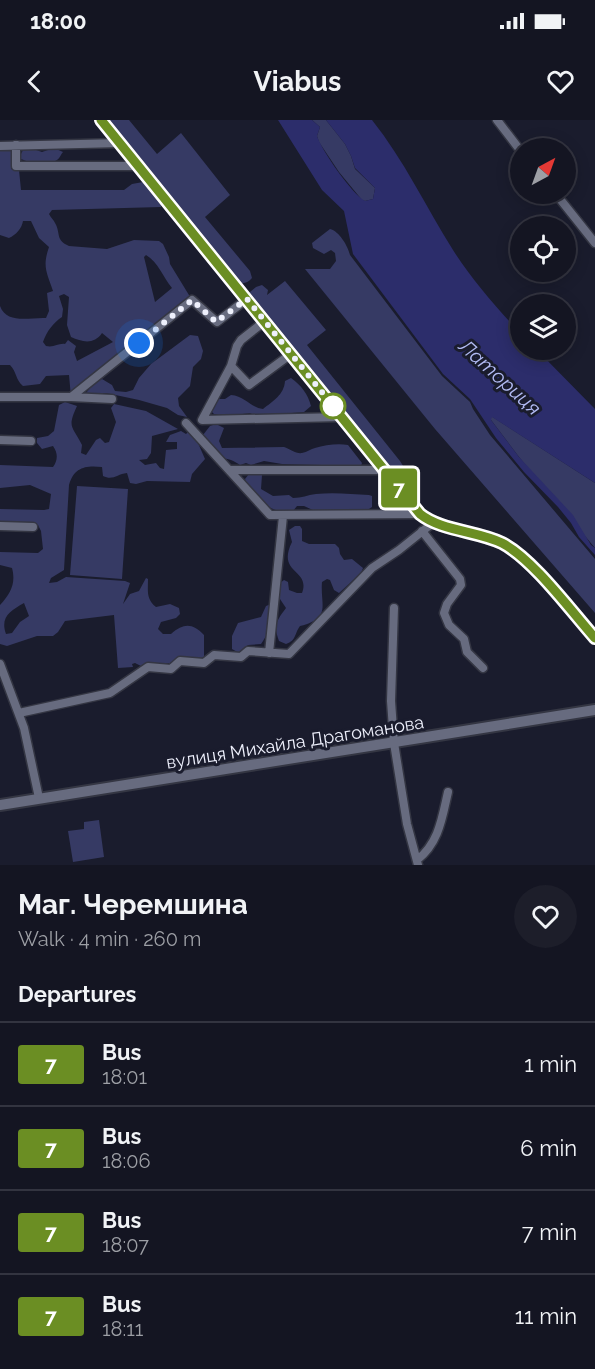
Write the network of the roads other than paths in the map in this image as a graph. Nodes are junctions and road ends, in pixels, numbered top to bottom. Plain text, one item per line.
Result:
1 (101, 120) edge
2 (497, 120) edge
3 (511, 138) edge
4 (120, 143) junction
5 (16, 145) junction
6 (0, 146) edge
7 (138, 166) junction
8 (564, 204) edge
9 (595, 243) edge
10 (247, 299) junction
11 (265, 321) junction
12 (291, 354) junction
13 (231, 366) junction
14 (0, 397) edge
15 (71, 397) junction
16 (112, 399) dead end
17 (342, 417) junction
18 (186, 423) dead end
19 (0, 440) edge
20 (31, 441) dead end
21 (229, 470) junction
22 (384, 470) junction
23 (420, 514) junction
24 (283, 516) junction
25 (434, 522) junction
26 (0, 526) edge
27 (33, 527) dead end
28 (422, 531) junction
29 (394, 608) dead end
30 (595, 638) edge
31 (269, 652) junction
32 (0, 664) edge
33 (483, 668) dead end
34 (595, 710) edge
35 (19, 713) junction
36 (394, 743) junction
37 (448, 792) dead end
38 (39, 798) junction
39 (0, 805) edge
40 (418, 862) edge

1 - 4 street
2 - 3 street
4 - 5 street
4 - 7 street
5 - 6 street
5 - 7 street
7 - 10 street
8 - 9 street
10 - 11 street
10 - 15 street
11 - 12 street
11 - 13 street
12 - 13 street
12 - 17 street
13 - 17 street
14 - 15 street
15 - 16 street
17 - 22 street
18 - 21 street
19 - 20 street
21 - 22 street
21 - 24 street
22 - 23 street
23 - 24 street
23 - 25 street
24 - 31 street
25 - 28 street
25 - 30 street
26 - 27 street
28 - 31 street
28 - 33 street
29 - 36 street
31 - 35 street
32 - 35 street
34 - 36 street, вулиця Михайла Драгоманова
35 - 38 street
36 - 38 street, вулиця Михайла Драгоманова
36 - 40 street
37 - 40 street
38 - 39 street, вулиця Михайла Драгоманова

